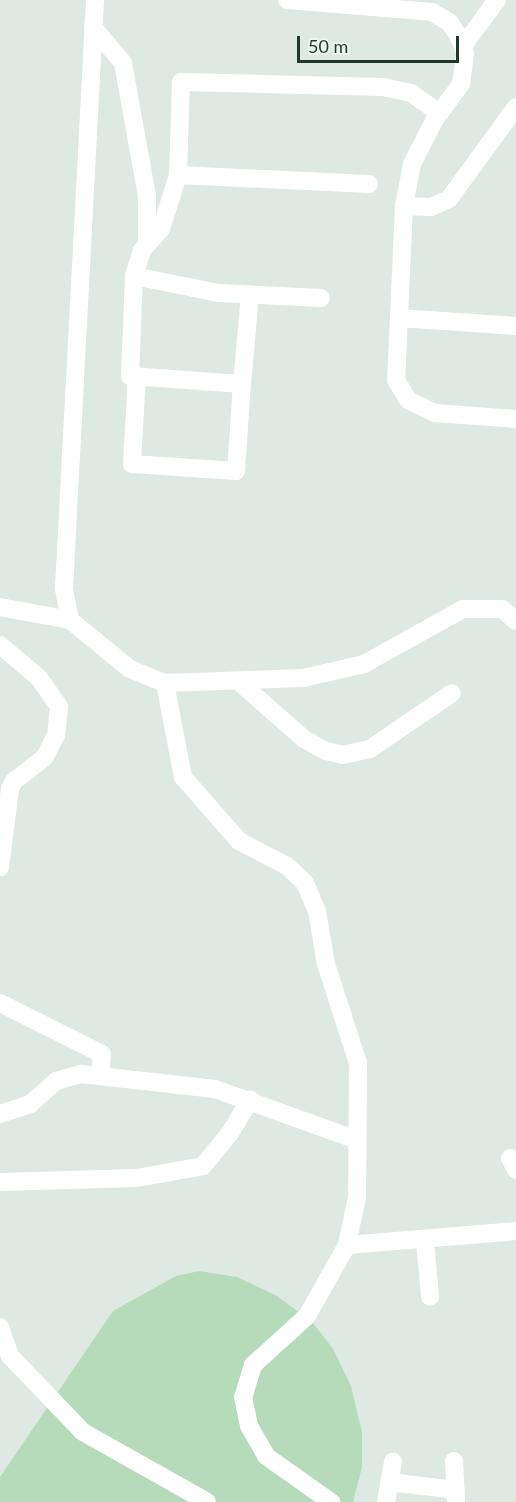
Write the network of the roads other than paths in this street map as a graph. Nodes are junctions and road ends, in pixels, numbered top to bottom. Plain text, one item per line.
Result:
1 (95, 0) edge
2 (287, 0) edge
3 (497, 0) edge
4 (362, 2) edge
5 (93, 27) junction
6 (463, 46) junction
7 (516, 107) edge
8 (440, 113) junction
9 (178, 175) junction
10 (369, 183) dead end
11 (404, 206) junction
12 (147, 244) junction
13 (135, 276) junction
14 (250, 295) junction
15 (321, 298) dead end
16 (399, 318) junction
17 (516, 326) edge
18 (137, 376) junction
19 (242, 384) junction
20 (516, 419) edge
21 (0, 607) edge
22 (509, 609) edge
23 (70, 620) junction
24 (516, 621) edge
25 (0, 645) edge
26 (238, 681) junction
27 (165, 683) junction
28 (452, 693) dead end
29 (7, 779) edge
30 (0, 867) edge
31 (0, 1003) edge
32 (100, 1076) junction
33 (250, 1100) junction
34 (0, 1114) edge
35 (355, 1139) junction
36 (0, 1182) edge
37 (516, 1231) edge
38 (426, 1240) junction
39 (347, 1245) junction
40 (430, 1298) dead end
41 (0, 1327) edge
42 (454, 1461) dead end
43 (393, 1462) dead end
44 (390, 1482) junction
45 (456, 1496) edge
46 (207, 1502) edge
47 (331, 1502) edge
48 (386, 1502) edge

1 - 5 street
2 - 4 street
3 - 6 street
4 - 6 street
5 - 12 street
5 - 23 street
6 - 8 street
7 - 11 street
8 - 9 street
8 - 11 street
9 - 10 street
9 - 12 street
11 - 16 street
12 - 13 street
13 - 14 street
13 - 18 street
14 - 15 street
14 - 19 street
16 - 17 street
16 - 20 street
18 - 19 street
18 - 19 street
21 - 23 street
22 - 24 street
22 - 26 street
23 - 27 street
25 - 29 street
26 - 27 street
26 - 28 street
27 - 35 street
29 - 30 street
31 - 32 street
32 - 33 street
32 - 34 street
33 - 35 street
33 - 36 street
35 - 39 street
37 - 38 street
38 - 39 street
38 - 40 street
39 - 47 street
41 - 46 street
42 - 45 street
43 - 44 street
44 - 45 street
44 - 48 street

